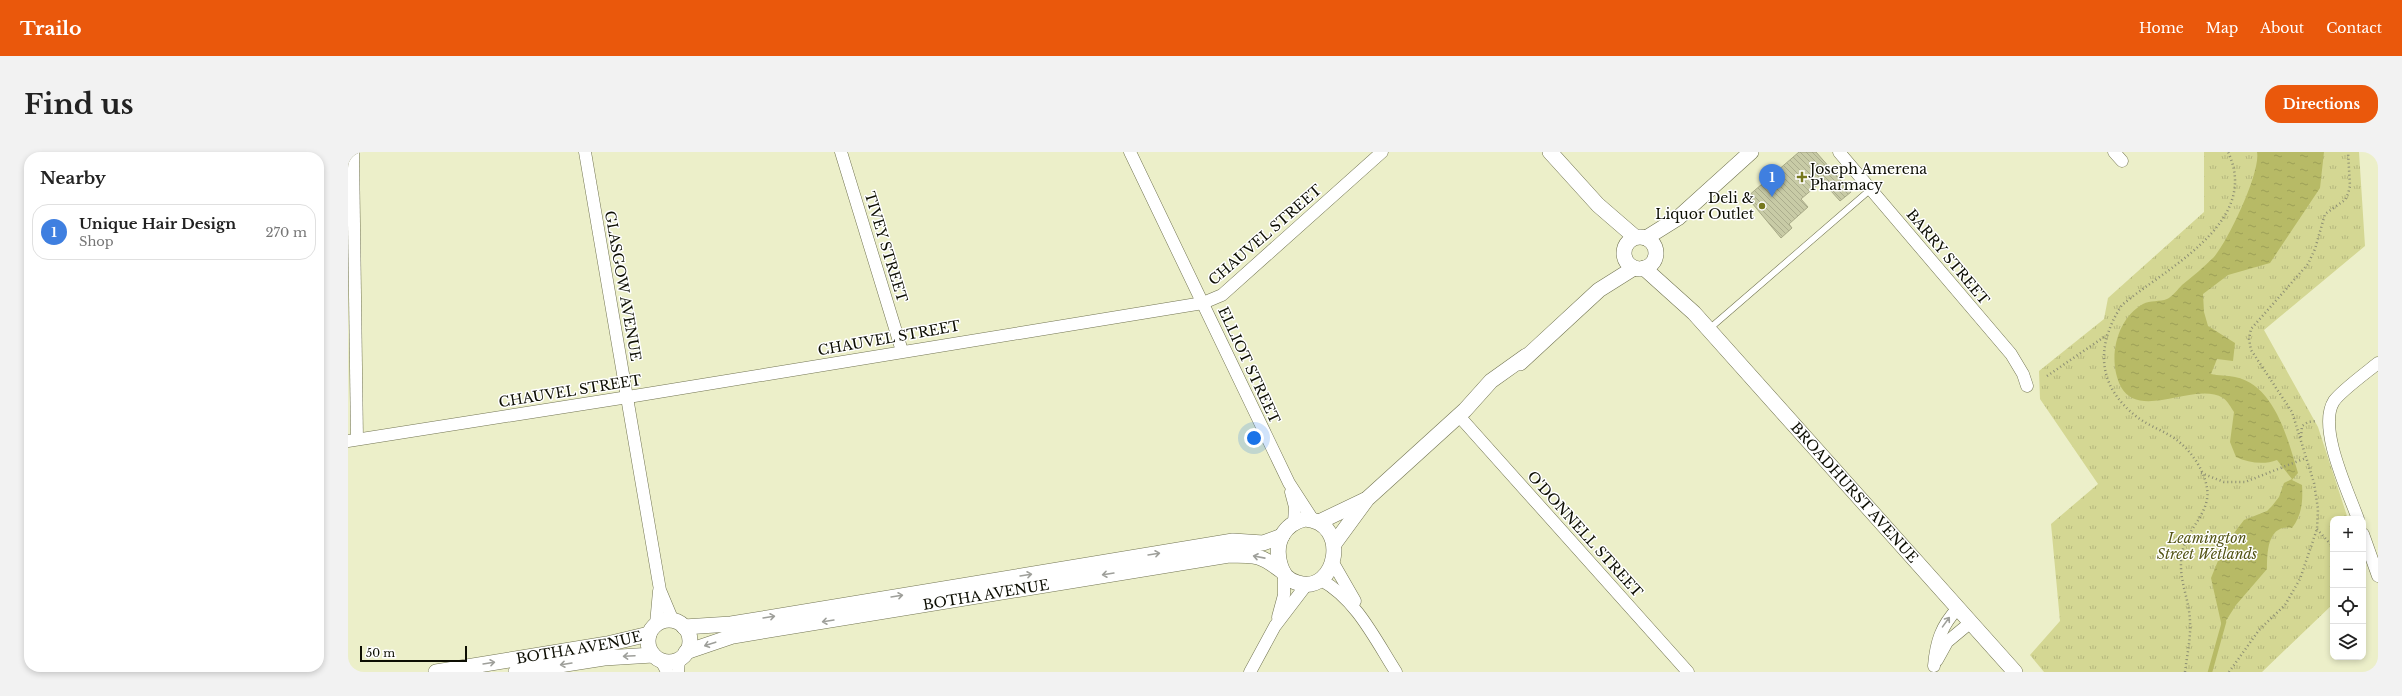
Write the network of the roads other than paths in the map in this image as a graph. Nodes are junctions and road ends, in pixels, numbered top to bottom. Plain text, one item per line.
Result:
1 (353, 152) edge
2 (585, 152) edge
3 (841, 152) edge
4 (1130, 152) edge
5 (1382, 152) edge
6 (1550, 152) edge
7 (1751, 152) edge
8 (1839, 152) edge
9 (1871, 189) junction
10 (1640, 247) junction
11 (1639, 268) junction
12 (1599, 290) junction
13 (1203, 303) junction
14 (1694, 313) junction
15 (1709, 329) junction
16 (902, 351) junction
17 (2378, 362) edge
18 (2027, 386) dead end
19 (628, 397) junction
20 (1462, 413) junction
21 (352, 440) edge
22 (1289, 483) junction
23 (1367, 499) junction
24 (2357, 516) edge
25 (1316, 521) junction
26 (1294, 523) junction
27 (1282, 536) junction
28 (2366, 542) edge
29 (1334, 544) junction
30 (1332, 561) junction
31 (1135, 564) junction
32 (1284, 574) junction
33 (2378, 576) edge
34 (1314, 582) junction
35 (660, 590) junction
36 (1958, 608) junction
37 (847, 611) junction
38 (1971, 622) junction
39 (679, 624) junction
40 (1366, 624) junction
41 (1275, 626) junction
42 (653, 629) junction
43 (681, 661) edge
44 (660, 662) edge
45 (1933, 669) edge
46 (436, 672) edge
47 (516, 672) edge
48 (1250, 672) edge
49 (1396, 672) edge
50 (1688, 672) edge
51 (2015, 672) edge

1 - 21 street
2 - 19 street, GLASGOW AVENUE
3 - 16 street, TIVEY STREET
4 - 13 street, ELLIOT STREET
5 - 13 street, CHAUVEL STREET
6 - 10 street, BROADHURST AVENUE
7 - 10 street
8 - 9 street, BARRY STREET
9 - 15 lane
9 - 18 street, BARRY STREET
10 - 11 street, BROADHURST AVENUE
10 - 11 street
10 - 12 street
10 - 14 street, BROADHURST AVENUE
11 - 12 street
11 - 14 street, BROADHURST AVENUE
12 - 20 street
13 - 16 street, CHAUVEL STREET
13 - 22 street, ELLIOT STREET
14 - 15 street, BROADHURST AVENUE
15 - 36 street, BROADHURST AVENUE
16 - 19 street, CHAUVEL STREET
17 - 24 street
19 - 21 street, CHAUVEL STREET
19 - 35 street, GLASGOW AVENUE
20 - 23 street
20 - 50 street, O'DONNELL STREET
22 - 25 street, ELLIOT STREET
22 - 26 street, ELLIOT STREET
23 - 25 street
23 - 29 street
25 - 26 street
25 - 29 street
26 - 27 street
31 -> 27 street, BOTHA AVENUE
27 - 32 street
28 - 33 street
29 - 30 street
30 - 34 street
30 - 40 street
32 -> 31 street, BOTHA AVENUE
31 - 37 street, BOTHA AVENUE
32 - 34 street
32 - 41 street
34 - 40 street
34 - 41 street
35 - 39 street, GLASGOW AVENUE
35 - 42 street, GLASGOW AVENUE
36 - 38 street, BROADHURST AVENUE
45 -> 36 street
39 -> 37 street, BOTHA AVENUE
37 -> 43 street, BOTHA AVENUE
38 - 45 street
38 - 51 street, BROADHURST AVENUE
39 - 42 street
39 - 43 street
40 - 49 street
41 - 48 street
42 - 44 street
46 -> 42 street, BOTHA AVENUE
43 - 44 street
44 -> 47 street, BOTHA AVENUE

